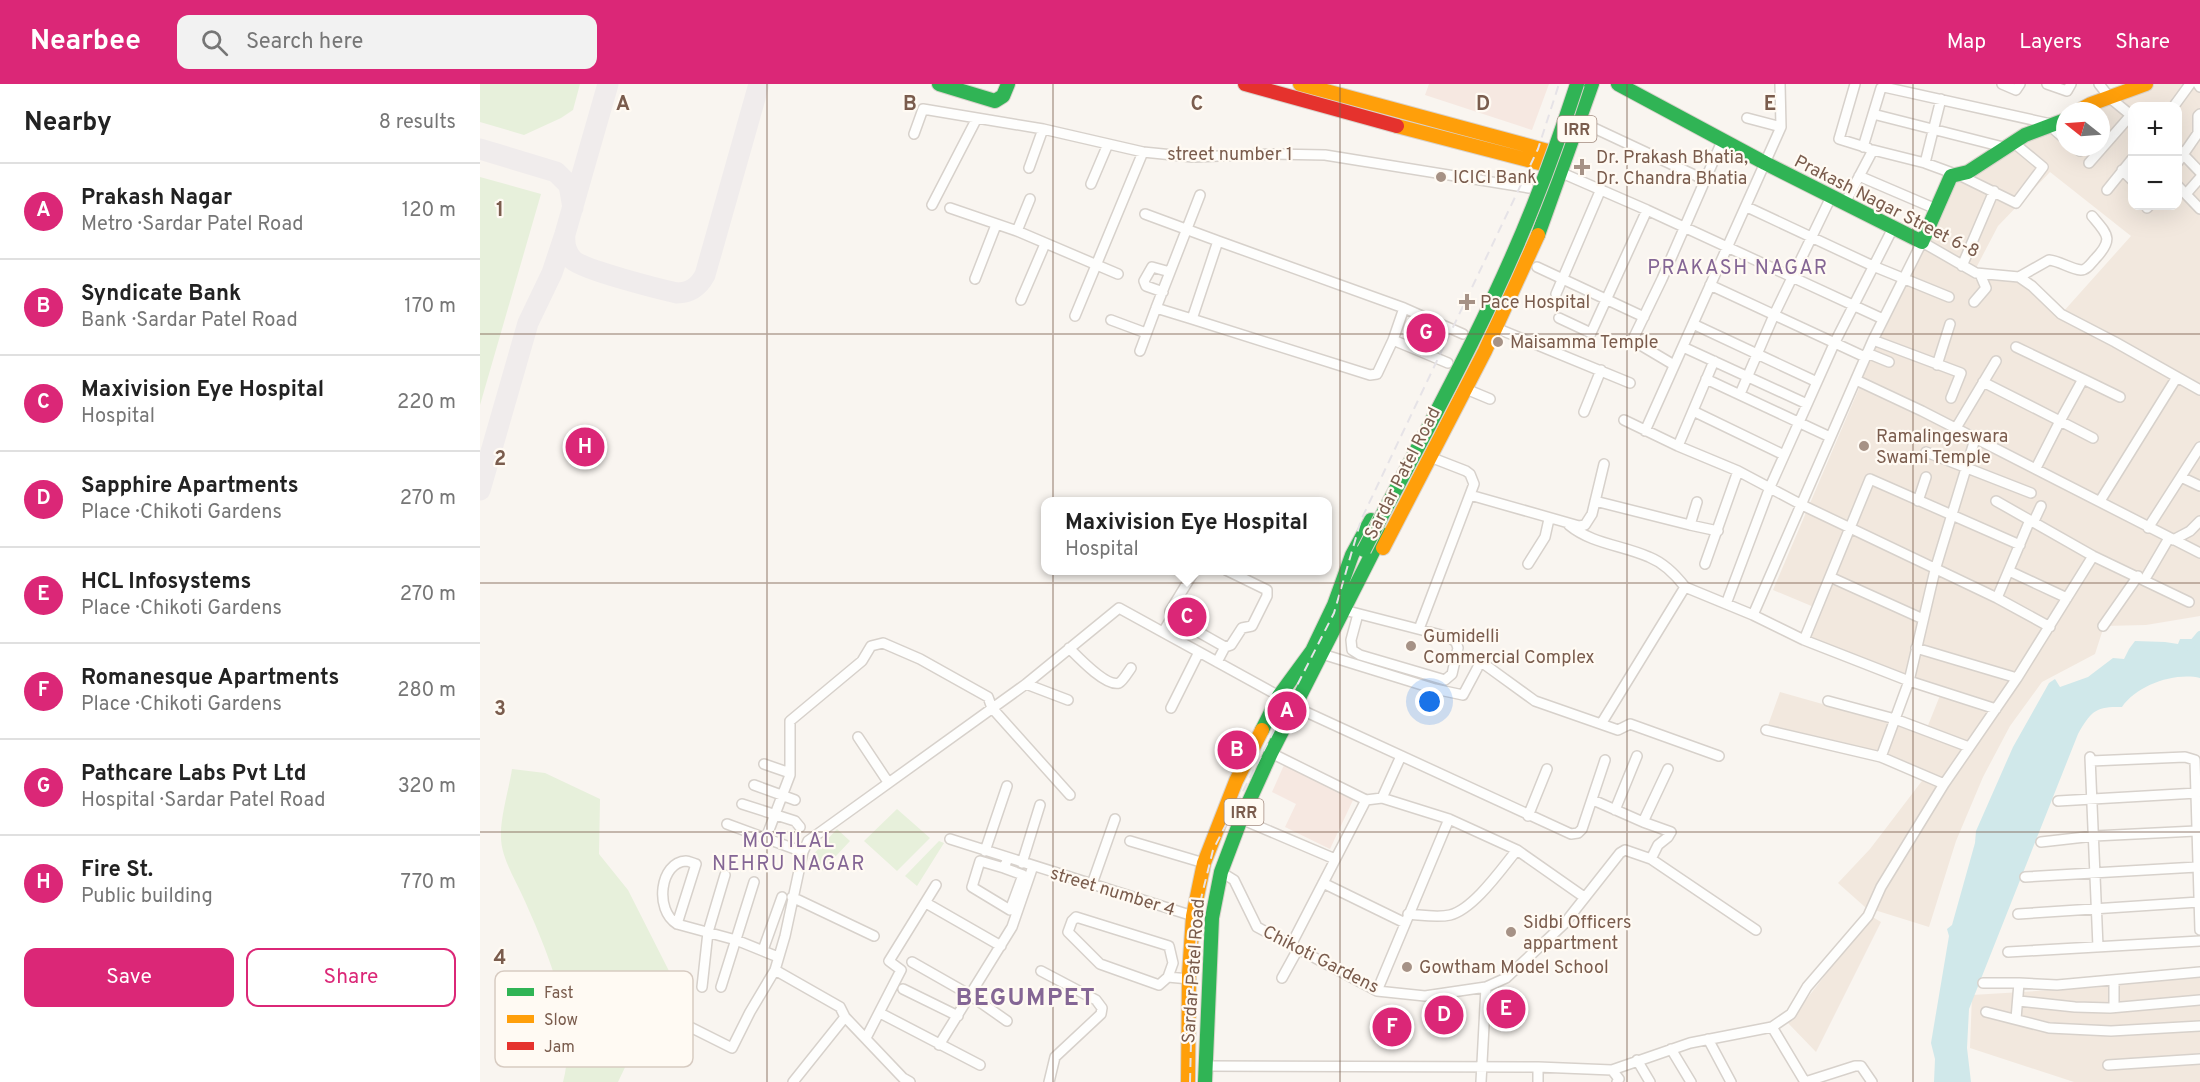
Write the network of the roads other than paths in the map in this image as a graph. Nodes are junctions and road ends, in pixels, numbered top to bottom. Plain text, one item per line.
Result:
1 (939, 84) edge
2 (1008, 84) edge
3 (1245, 84) edge
4 (1570, 84) edge
5 (1577, 84) edge
6 (1585, 84) edge
7 (1592, 84) edge
8 (1618, 84) edge
9 (1780, 84) edge
10 (1855, 84) edge
11 (2002, 84) edge
12 (2020, 84) edge
13 (2047, 84) edge
14 (2071, 84) edge
15 (2099, 84) edge
16 (2141, 84) edge
17 (2190, 84) edge
18 (1303, 85) edge
19 (2122, 88) edge
20 (2109, 98) junction
21 (1941, 99) junction
22 (1302, 101) junction
23 (2097, 102) edge
24 (2177, 102) edge
25 (2128, 113) edge
26 (1873, 114) junction
27 (2200, 114) edge
28 (977, 118) junction
29 (1747, 118) dead end
30 (2128, 120) edge
31 (1579, 121) junction
32 (1556, 123) junction
33 (2056, 124) edge
34 (1780, 127) junction
35 (1043, 129) junction
36 (1932, 129) junction
37 (1473, 130) junction
38 (2199, 133) edge
39 (914, 134) dead end
40 (1723, 139) junction
41 (1108, 144) junction
42 (1468, 145) junction
43 (2011, 145) junction
44 (1868, 148) junction
45 (1143, 152) junction
46 (2182, 152) edge
47 (2180, 156) edge
48 (1543, 157) junction
49 (1765, 163) junction
50 (1924, 163) junction
51 (2089, 163) dead end
52 (2128, 164) edge
53 (1564, 167) junction
54 (1029, 168) dead end
55 (2122, 170) junction
56 (2200, 172) edge
57 (1957, 174) junction
58 (2128, 175) edge
59 (1859, 176) junction
60 (2200, 178) edge
61 (1705, 180) junction
62 (1091, 184) dead end
63 (1529, 188) dead end
64 (1601, 189) junction
65 (2107, 190) dead end
66 (2182, 190) edge
67 (1994, 191) junction
68 (2186, 194) junction
69 (1200, 195) dead end
70 (1831, 196) junction
71 (1030, 199) dead end
72 (1845, 203) junction
73 (2198, 204) edge
74 (932, 205) dead end
75 (1747, 207) junction
76 (950, 208) dead end
77 (1936, 209) junction
78 (1647, 210) junction
79 (1145, 214) dead end
80 (2092, 216) dead end
81 (1519, 221) junction
82 (996, 225) junction
83 (1685, 227) junction
84 (1893, 228) junction
85 (1187, 230) junction
86 (1017, 231) junction
87 (1540, 232) junction
88 (1811, 237) junction
89 (1218, 241) junction
90 (1922, 242) junction
91 (1044, 244) junction
92 (1728, 248) junction
93 (1096, 266) junction
94 (1873, 266) junction
95 (1962, 266) junction
96 (1537, 267) dead end
97 (1170, 272) junction
98 (1118, 274) dead end
99 (1980, 274) junction
100 (1792, 277) junction
101 (2019, 277) junction
102 (1902, 278) junction
103 (975, 279) dead end
104 (1563, 279) junction
105 (1710, 285) junction
106 (1163, 291) junction
107 (1556, 294) dead end
108 (1949, 297) dead end
109 (1606, 299) junction
110 (1022, 300) dead end
111 (1974, 302) dead end
112 (1853, 306) junction
113 (1156, 308) junction
114 (1404, 308) junction
115 (1774, 315) junction
116 (1075, 316) dead end
117 (1644, 317) junction
118 (1559, 318) dead end
119 (1192, 319) junction
120 (1883, 319) junction
121 (1111, 320) dead end
122 (1693, 324) junction
123 (1950, 324) dead end
124 (1496, 328) junction
125 (1146, 333) junction
126 (1463, 334) dead end
127 (1393, 340) junction
128 (1873, 340) junction
129 (1834, 344) junction
130 (1683, 347) junction
131 (2016, 347) dead end
132 (1140, 351) dead end
133 (1757, 355) junction
134 (1866, 355) junction
135 (1714, 361) junction
136 (1996, 361) dead end
137 (1889, 362) dead end
138 (1448, 363) dead end
139 (1674, 365) junction
140 (1938, 365) junction
141 (1601, 370) junction
142 (1748, 376) junction
143 (2176, 377) junction
144 (1706, 379) junction
145 (2083, 379) junction
146 (1856, 380) junction
147 (1817, 382) junction
148 (1983, 382) junction
149 (1630, 383) dead end
150 (1466, 389) junction
151 (2200, 390) edge
152 (1740, 394) junction
153 (2120, 397) dead end
154 (1951, 398) dead end
155 (1490, 399) dead end
156 (1807, 404) junction
157 (1693, 411) junction
158 (1584, 412) dead end
159 (1624, 420) dead end
160 (2060, 421) junction
161 (1799, 422) junction
162 (1956, 428) junction
163 (1646, 431) junction
164 (1830, 437) junction
165 (2093, 438) dead end
166 (1975, 439) junction
167 (1678, 446) junction
168 (2199, 450) edge
169 (1926, 452) dead end
170 (1784, 455) junction
171 (1430, 457) junction
172 (1604, 464) dead end
173 (1967, 468) junction
174 (2036, 468) junction
175 (1738, 471) junction
176 (1926, 477) dead end
177 (2181, 477) junction
178 (2200, 486) edge
179 (1770, 487) junction
180 (2031, 493) dead end
181 (1470, 495) junction
182 (1595, 501) junction
183 (1918, 501) junction
184 (1996, 501) dead end
185 (2100, 501) junction
186 (1697, 502) dead end
187 (1802, 506) junction
188 (2041, 506) dead end
189 (1952, 515) junction
190 (1549, 519) junction
191 (2032, 520) junction
192 (2200, 521) edge
193 (1569, 525) junction
194 (1690, 525) junction
195 (1848, 528) junction
196 (2148, 528) junction
197 (1718, 531) junction
198 (2171, 539) junction
199 (2020, 545) junction
200 (2200, 553) edge
201 (2093, 556) junction
202 (1368, 557) junction
203 (1528, 564) dead end
204 (1705, 564) dead end
205 (1935, 570) junction
206 (2009, 571) junction
207 (1192, 575) edge
208 (1237, 575) edge
209 (1830, 577) junction
210 (2141, 578) junction
211 (1685, 587) junction
212 (1997, 598) junction
213 (2067, 598) junction
214 (2189, 602) dead end
215 (1726, 604) junction
216 (1339, 607) junction
217 (1358, 614) junction
218 (1753, 615) junction
219 (1172, 617) junction
220 (1923, 619) junction
221 (2103, 626) dead end
222 (2050, 627) junction
223 (1419, 629) junction
224 (1163, 632) junction
225 (1804, 640) junction
226 (1225, 647) junction
227 (1069, 648) junction
228 (1916, 648) junction
229 (1199, 652) junction
230 (1322, 654) junction
231 (1217, 662) junction
232 (1131, 668) dead end
233 (2017, 678) junction
234 (1909, 681) junction
235 (1026, 684) junction
236 (1279, 696) junction
237 (1068, 700) dead end
238 (1828, 701) dead end
239 (1293, 706) junction
240 (993, 708) junction
241 (1171, 708) dead end
242 (1996, 709) junction
243 (1895, 719) junction
244 (1601, 724) junction
245 (1766, 730) dead end
246 (858, 737) dead end
247 (1969, 747) junction
248 (1270, 753) junction
249 (1401, 756) junction
250 (1637, 756) dead end
251 (1719, 756) dead end
252 (1881, 757) junction
253 (1605, 760) dead end
254 (764, 764) dead end
255 (1547, 769) dead end
256 (1668, 769) dead end
257 (790, 773) junction
258 (888, 782) junction
259 (1944, 783) junction
260 (754, 785) dead end
261 (1007, 786) dead end
262 (2197, 793) junction
263 (782, 795) junction
264 (1070, 795) dead end
265 (1382, 798) junction
266 (2092, 799) junction
267 (795, 800) dead end
268 (1366, 800) junction
269 (1593, 800) junction
270 (2058, 801) dead end
271 (742, 804) dead end
272 (1040, 805) dead end
273 (1615, 810) junction
274 (775, 815) junction
275 (1528, 816) junction
276 (1115, 819) dead end
277 (1241, 819) junction
278 (1449, 819) junction
279 (1643, 822) junction
280 (727, 824) dead end
281 (800, 827) dead end
282 (2196, 831) junction
283 (2094, 837) junction
284 (766, 838) junction
285 (950, 839) dead end
286 (1130, 841) dead end
287 (2041, 842) dead end
288 (1517, 850) junction
289 (985, 851) junction
290 (802, 852) junction
291 (1008, 858) junction
292 (1335, 859) junction
293 (1651, 859) junction
294 (1022, 863) junction
295 (1204, 863) junction
296 (1033, 866) junction
297 (2198, 867) junction
298 (1004, 868) junction
299 (1221, 872) junction
300 (2096, 873) junction
301 (725, 875) dead end
302 (2025, 877) dead end
303 (754, 882) dead end
304 (1323, 883) junction
305 (1092, 884) junction
306 (936, 885) dead end
307 (782, 897) dead end
308 (792, 897) junction
309 (1584, 897) junction
310 (2199, 902) edge
311 (926, 903) junction
312 (2096, 909) junction
313 (2018, 914) dead end
314 (1193, 916) junction
315 (1407, 918) junction
316 (677, 924) junction
317 (1756, 930) dead end
318 (2200, 930) edge
319 (708, 932) junction
320 (874, 936) dead end
321 (736, 940) junction
322 (2200, 941) edge
323 (1001, 946) junction
324 (1294, 947) junction
325 (2098, 947) junction
326 (763, 950) junction
327 (1171, 950) junction
328 (1191, 950) junction
329 (2008, 952) dead end
330 (778, 957) junction
331 (912, 962) dead end
332 (775, 970) junction
333 (1041, 971) dead end
334 (2200, 972) edge
335 (1168, 976) junction
336 (1282, 978) dead end
337 (1189, 979) junction
338 (2114, 980) junction
339 (1983, 983) dead end
340 (2019, 983) junction
341 (702, 987) dead end
342 (721, 987) dead end
343 (1486, 987) junction
344 (903, 989) dead end
345 (1377, 991) junction
346 (970, 995) junction
347 (2200, 1000) edge
348 (2019, 1001) junction
349 (2114, 1007) junction
350 (1986, 1012) dead end
351 (880, 1013) junction
352 (958, 1016) junction
353 (845, 1017) junction
354 (2016, 1019) junction
355 (1006, 1021) dead end
356 (2200, 1026) edge
357 (1772, 1027) junction
358 (693, 1028) edge
359 (866, 1038) junction
360 (1708, 1039) junction
361 (939, 1045) junction
362 (1671, 1050) junction
363 (2200, 1059) edge
364 (1637, 1060) junction
365 (980, 1065) dead end
366 (2108, 1065) dead end
367 (1205, 1066) junction
368 (1538, 1067) junction
369 (1481, 1068) junction
370 (1612, 1070) junction
371 (1188, 1077) edge
372 (793, 1082) edge
373 (909, 1082) edge
374 (1049, 1082) edge
375 (1177, 1082) edge
376 (1205, 1082) edge
377 (1481, 1082) edge
378 (1538, 1082) edge
379 (1617, 1082) edge
380 (1650, 1082) edge
381 (1691, 1082) edge
382 (1731, 1082) edge
383 (1805, 1082) edge
384 (1872, 1082) edge

1 - 2 main road
3 - 22 main road
4 - 32 main road, Sardar Patel Road / IRR
5 - 202 main road, IRR, bridge
6 - 202 main road, IRR
7 - 31 main road, Sardar Patel Road / IRR
8 - 40 main road, Prakash Nagar Street 6-8
9 - 34 street
10 - 44 street
11 - 12 street
13 - 14 street
15 - 20 street
16 - 19 main road
17 - 24 street
18 - 22 main road
18 - 37 main road
19 - 20 main road
20 - 23 main road
20 - 25 street
21 - 26 street
21 - 33 street
21 - 36 street
22 - 42 main road
26 - 36 street
26 - 44 street
27 - 38 street
28 - 35 street, street number 1
28 - 39 street, street number 1
28 - 74 street
29 - 34 street
30 - 51 street
31 - 53 main road, Sardar Patel Road / IRR
31 - 61 street
32 - 48 main road, Sardar Patel Road / IRR
32 - 53 main road
33 - 43 main road
34 - 49 street
35 - 41 street, street number 1
35 - 54 street
36 - 43 street
36 - 50 street
37 - 42 main road
37 - 48 main road
38 - 46 street
40 - 49 main road, Prakash Nagar Street 6-8
40 - 61 street
41 - 45 street, street number 1
41 - 62 street
42 - 48 main road
43 - 57 main road
43 - 67 street
44 - 50 street
44 - 59 street
45 - 63 street, street number 1
45 - 93 street
47 - 56 street
48 - 81 main road, Sardar Patel Road / IRR
49 - 70 main road, Prakash Nagar Street 6-8
49 - 75 street
50 - 57 street
52 - 55 street
53 - 64 street
53 - 87 main road, Sardar Patel Road / IRR
55 - 58 street
55 - 65 street
57 - 67 street
57 - 77 main road
59 - 72 street
59 - 77 street
60 - 68 street
61 - 83 street
64 - 78 street
64 - 104 street
66 - 68 street
67 - 95 street
68 - 73 street
69 - 85 street
70 - 72 main road, Prakash Nagar Street 6-8
70 - 88 street
71 - 86 street
72 - 84 main road, Prakash Nagar Street 6-8
75 - 88 street
75 - 92 street
76 - 82 street
77 - 90 main road
78 - 83 street
78 - 109 street
79 - 85 street
80 - 101 street
81 - 87 main road
81 - 216 main road, Sardar Patel Road / IRR
82 - 86 street
82 - 103 street
83 - 92 street
83 - 117 street
84 - 90 main road, Prakash Nagar Street 6-8
84 - 94 street
85 - 89 street
85 - 97 street
86 - 91 street
87 - 124 main road, Sardar Patel Road / IRR
88 - 94 street
88 - 100 street
89 - 114 street
89 - 119 street
90 - 95 street, Prakash Nagar Street 6-8
90 - 102 street
91 - 93 street
91 - 110 street
92 - 100 street
92 - 105 street
93 - 98 street
93 - 116 street
94 - 102 street
94 - 112 street
95 - 99 street, Prakash Nagar Street 6-8
96 - 104 street
97 - 106 street
97 - 106 street
99 - 101 street, Prakash Nagar Street 6-8
99 - 111 street
100 - 112 street
100 - 115 street
101 - 143 street
102 - 108 street
102 - 120 street
104 - 107 street
104 - 109 street
105 - 115 street
105 - 122 street
106 - 113 street
109 - 117 street
109 - 118 street
112 - 120 street
112 - 129 street
113 - 119 street
113 - 125 street
114 - 126 street
114 - 127 street
115 - 129 street
115 - 133 street
117 - 139 street
119 - 127 street
120 - 128 street
121 - 125 street
122 - 130 street
122 - 133 street
123 - 140 street
124 - 141 street
124 - 150 main road, Sardar Patel Road / IRR
125 - 132 street
127 - 138 street
128 - 134 street
128 - 140 street
129 - 134 street
129 - 147 street
130 - 135 street
130 - 139 street
131 - 145 street
133 - 142 street
133 - 147 street
134 - 137 street
134 - 146 street
135 - 142 street
135 - 144 street
136 - 148 street
139 - 163 street
140 - 154 street
141 - 149 street
141 - 158 street
142 - 152 street
142 - 156 street
143 - 151 street
143 - 185 street
144 - 152 street
144 - 157 street
145 - 153 street
145 - 160 street
146 - 162 street
146 - 164 street
147 - 156 street
148 - 160 street
148 - 162 street
150 - 155 street
150 - 171 main road, Sardar Patel Road / IRR
152 - 161 street
156 - 161 street
157 - 167 street
157 - 170 street
159 - 163 street
160 - 165 street
160 - 174 street
161 - 164 street
161 - 170 street
162 - 166 street
163 - 167 street
164 - 187 street
166 - 173 street
166 - 174 street
167 - 175 street
168 - 177 street
169 - 173 street
170 - 179 street
171 - 181 street
171 - 202 main road, Sardar Patel Road / IRR
172 - 182 street
173 - 180 street
173 - 189 street
174 - 185 street
175 - 179 street
175 - 197 street
176 - 183 street
177 - 178 street
177 - 196 street
179 - 187 street
179 - 215 street
181 - 190 street
181 - 223 street
182 - 193 street
182 - 194 street
183 - 189 street
183 - 195 street
184 - 191 street
185 - 196 street
186 - 194 street
187 - 195 street
187 - 218 street
188 - 191 street
189 - 199 street
189 - 205 street
190 - 193 street
190 - 203 street
191 - 199 street
191 - 201 street
192 - 198 street
193 - 211 street
194 - 197 street
195 - 205 street
195 - 209 street
196 - 198 street
197 - 204 street
198 - 200 street
198 - 210 street
199 - 206 street
201 - 210 street
201 - 213 street
202 - 216 main road, IRR
205 - 212 street
205 - 220 street
206 - 212 street
206 - 213 street
207 - 219 street
208 - 226 street
209 - 220 street
209 - 225 street
210 - 214 street
210 - 221 street
211 - 215 street
211 - 244 street
212 - 222 street
213 - 222 street
215 - 218 street
216 - 217 street
216 - 230 main road, Sardar Patel Road / IRR
216 - 236 main road, Sardar Patel Road / IRR
217 - 223 street
217 - 223 street
218 - 225 street
219 - 224 street
219 - 226 street
220 - 228 street
222 - 233 street
224 - 227 street
224 - 229 street
225 - 234 street
226 - 231 street
227 - 232 street
227 - 235 street
228 - 233 street
228 - 234 street
229 - 231 street
229 - 241 street
230 - 239 main road, Sardar Patel Road / IRR
230 - 244 street
231 - 236 street
233 - 242 street
234 - 242 street
234 - 243 street
235 - 237 street
235 - 240 street
236 - 295 main road, Sardar Patel Road / IRR
238 - 243 street
239 - 248 main road, Sardar Patel Road / IRR
239 - 249 street
240 - 257 street
240 - 258 street
240 - 264 street
242 - 247 street
243 - 247 street
243 - 252 street
244 - 251 street
245 - 252 street
246 - 258 street
247 - 259 street
248 - 268 street
248 - 277 main road, Sardar Patel Road / IRR
249 - 265 street
249 - 275 street
250 - 273 street
252 - 259 street
253 - 269 street
254 - 257 street
255 - 275 street
256 - 279 street
257 - 263 street
258 - 290 street
259 - 357 street
260 - 263 street
261 - 289 street
262 - 266 street
262 - 266 street
262 - 282 street
263 - 267 street
263 - 274 street
265 - 268 street
265 - 278 street
266 - 270 street
266 - 283 street
268 - 292 street
269 - 273 street
269 - 275 street
271 - 274 street
272 - 294 street
273 - 279 street
274 - 281 street
274 - 284 street
276 - 305 street
277 - 292 street
277 - 299 main road, Sardar Patel Road / IRR
278 - 288 street
278 - 315 street
279 - 293 street
280 - 284 street
282 - 283 street
282 - 297 street
283 - 287 street
283 - 300 street
284 - 290 street
285 - 289 street, street number 4
286 - 295 street
288 - 309 street
288 - 315 street
289 - 291 street, street number 4
290 - 308 street
291 - 294 street, street number 4
291 - 298 street
292 - 304 street
293 - 309 street
293 - 317 street
294 - 296 street, street number 4
295 - 314 main road, Sardar Patel Road / IRR
296 - 305 street, street number 4
296 - 323 street, street number 4
297 - 300 street
297 - 310 street
298 - 298 street
299 - 324 street, Chikoti Gardens
299 - 367 main road, Sardar Patel Road / IRR
300 - 302 street
300 - 312 street
301 - 319 street
303 - 321 street
304 - 315 street
304 - 324 street
305 - 314 street, street number 4
306 - 311 street
307 - 326 street
308 - 320 street
308 - 330 street
309 - 343 street
310 - 312 street
310 - 318 street
311 - 323 street
311 - 351 street
312 - 313 street
312 - 325 street
314 - 328 main road, Sardar Patel Road / IRR
315 - 345 street
316 - 316 street
316 - 319 street
319 - 321 street
319 - 341 street
321 - 326 street
321 - 342 street
322 - 325 street
323 - 346 street, street number 4
324 - 336 street
324 - 345 street, Chikoti Gardens
325 - 329 street
326 - 330 street
327 - 328 street
327 - 335 street
327 - 335 street
328 - 337 main road, Sardar Patel Road / IRR
330 - 332 street
331 - 346 street
332 - 353 street
332 - 358 street
333 - 374 street
334 - 338 street
335 - 337 street
337 - 371 main road, Sardar Patel Road / IRR
338 - 340 street
338 - 349 street
339 - 340 street
340 - 348 street
343 - 345 street, Chikoti Gardens
343 - 369 street
344 - 352 street
346 - 352 street, street number 4
346 - 355 street
347 - 349 street
348 - 349 street
348 - 354 street
350 - 354 street
351 - 359 street
351 - 361 street
352 - 361 street, street number 4
353 - 359 street
353 - 372 street
354 - 356 street
357 - 360 street
357 - 383 street
359 - 373 street
360 - 362 street
360 - 382 street
361 - 365 street
362 - 364 street
362 - 381 street
363 - 366 street
364 - 370 street
364 - 380 street
367 - 369 street
367 - 376 main road, Sardar Patel Road / IRR
368 - 369 street
368 - 370 street
368 - 378 street
369 - 377 street
370 - 379 street
371 - 375 street
383 - 384 street

